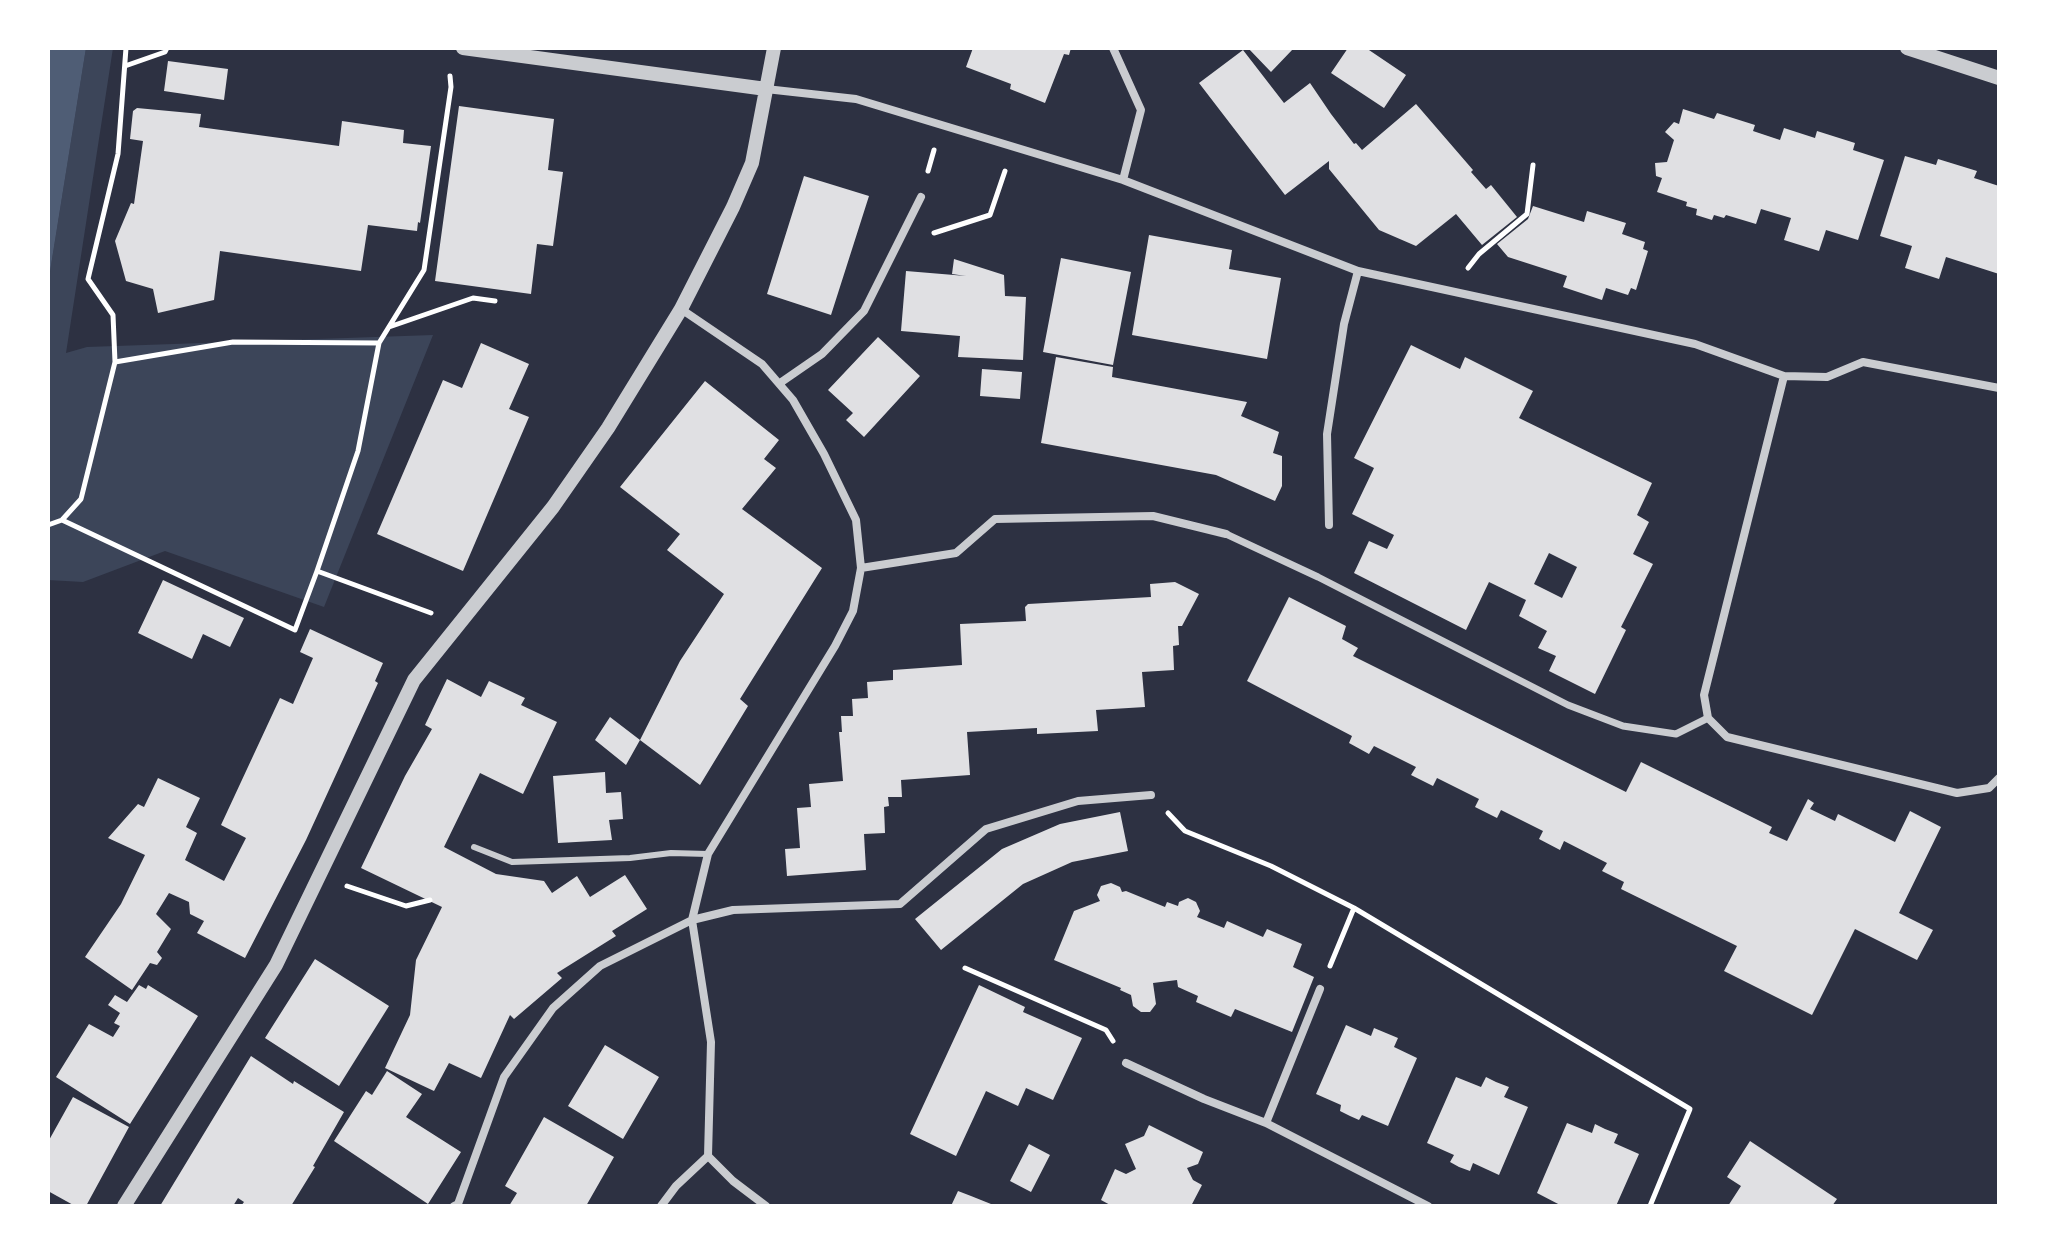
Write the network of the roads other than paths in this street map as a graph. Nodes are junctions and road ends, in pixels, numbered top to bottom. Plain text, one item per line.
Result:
1 (463, 48) edge
2 (774, 48) edge
3 (1113, 48) edge
4 (1907, 48) edge
5 (1999, 78) edge
6 (766, 89) junction
7 (1123, 180) junction
8 (921, 197) dead end
9 (1358, 271) junction
10 (681, 309) junction
11 (1784, 376) junction
12 (780, 383) junction
13 (1999, 388) edge
14 (1329, 525) dead end
15 (1226, 534) joint
16 (861, 568) junction
17 (1708, 718) junction
18 (1999, 778) edge
19 (1151, 795) road end
20 (474, 847) dead end
21 (708, 854) junction
22 (692, 920) junction
23 (1320, 989) road end
24 (1126, 1063) road end
25 (1266, 1123) junction
26 (708, 1156) junction
27 (124, 1206) edge
28 (454, 1206) edge
29 (661, 1206) edge
30 (766, 1206) edge
31 (1428, 1206) edge

1 - 6 street
2 - 6 street
3 - 7 street
4 - 5 street
6 - 7 street
6 - 10 street
7 - 9 street
8 - 12 street
9 - 11 street
9 - 14 street
10 - 12 street
10 - 27 street
11 - 13 street
11 - 17 street
12 - 16 street
15 - 16 street
15 - 17 street
16 - 21 street
17 - 18 street
19 - 22 street
20 - 21 lane
21 - 22 street
22 - 26 street
22 - 28 street
23 - 25 street
24 - 25 street
25 - 31 street
26 - 29 street
26 - 30 street

